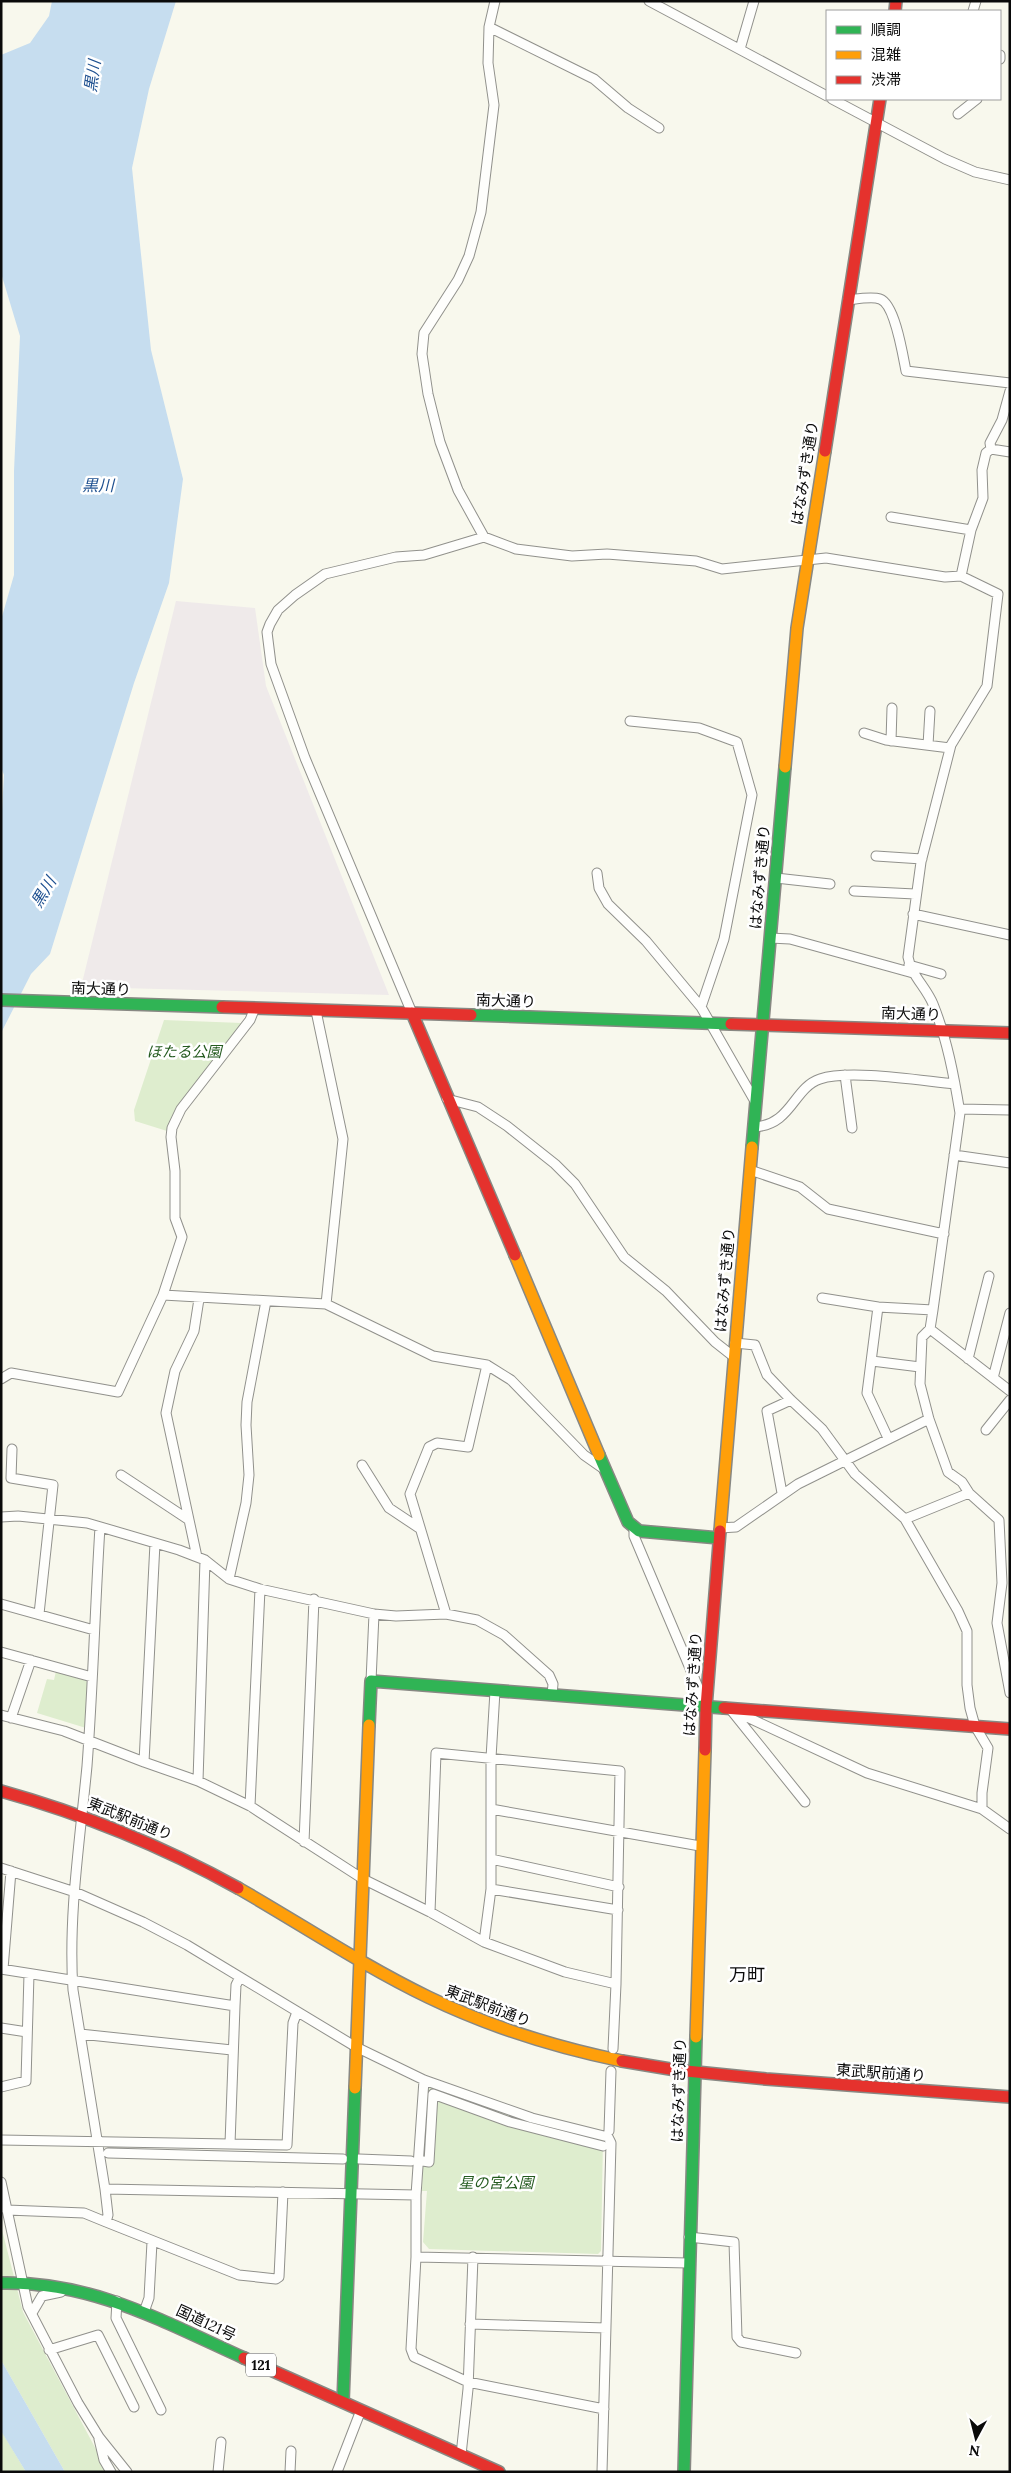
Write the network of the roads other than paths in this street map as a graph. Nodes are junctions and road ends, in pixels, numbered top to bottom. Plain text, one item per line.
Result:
1 (495, 1) edge
2 (649, 1) edge
3 (754, 1) edge
4 (488, 27) junction
5 (740, 49) junction
6 (826, 95) edge
7 (834, 100) edge
8 (880, 100) edge
9 (976, 100) edge
10 (958, 114) dead end
11 (876, 123) junction
12 (660, 128) dead end
13 (1010, 180) edge
14 (848, 300) junction
15 (1010, 382) edge
16 (1010, 391) edge
17 (991, 449) junction
18 (1010, 452) edge
19 (891, 517) dead end
20 (971, 530) junction
21 (484, 537) junction
22 (806, 560) junction
23 (960, 576) junction
24 (892, 708) dead end
25 (930, 711) dead end
26 (630, 721) dead end
27 (864, 733) dead end
28 (891, 741) junction
29 (928, 745) junction
30 (950, 748) junction
31 (876, 856) dead end
32 (922, 859) junction
33 (597, 873) dead end
34 (776, 878) junction
35 (830, 884) dead end
36 (854, 890) dead end
37 (915, 894) junction
38 (913, 914) junction
39 (1010, 936) edge
40 (770, 938) junction
41 (911, 969) junction
42 (941, 974) dead end
43 (1, 1000) edge
44 (701, 1007) junction
45 (254, 1010) junction
46 (316, 1011) junction
47 (412, 1013) junction
48 (711, 1022) junction
49 (763, 1023) junction
50 (942, 1030) junction
51 (1010, 1033) edge
52 (845, 1075) junction
53 (956, 1084) junction
54 (447, 1099) junction
55 (756, 1103) junction
56 (960, 1109) junction
57 (1010, 1110) edge
58 (754, 1127) junction
59 (852, 1128) dead end
60 (954, 1155) junction
61 (1010, 1163) edge
62 (750, 1170) junction
63 (944, 1234) junction
64 (989, 1276) dead end
65 (162, 1295) junction
66 (822, 1298) dead end
67 (199, 1299) junction
68 (266, 1301) junction
69 (326, 1304) junction
70 (878, 1307) junction
71 (933, 1310) junction
72 (1010, 1313) edge
73 (930, 1329) junction
74 (735, 1342) junction
75 (734, 1357) junction
76 (968, 1359) junction
77 (872, 1361) junction
78 (487, 1365) junction
79 (920, 1367) junction
80 (993, 1378) junction
81 (1, 1379) edge
82 (1010, 1391) edge
83 (791, 1400) junction
84 (1010, 1400) edge
85 (929, 1419) junction
86 (986, 1430) dead end
87 (888, 1438) junction
88 (12, 1449) dead end
89 (844, 1460) junction
90 (362, 1465) dead end
91 (604, 1469) junction
92 (121, 1475) dead end
93 (782, 1493) junction
94 (969, 1493) junction
95 (1, 1517) edge
96 (905, 1518) junction
97 (48, 1519) junction
98 (190, 1520) junction
99 (1000, 1520) junction
100 (1010, 1520) edge
101 (100, 1527) junction
102 (419, 1528) junction
103 (634, 1528) junction
104 (719, 1533) junction
105 (155, 1543) junction
106 (201, 1558) junction
107 (229, 1579) junction
108 (260, 1589) junction
109 (314, 1599) junction
110 (1, 1604) edge
111 (39, 1614) junction
112 (374, 1614) junction
113 (446, 1614) junction
114 (94, 1630) junction
115 (1, 1652) edge
116 (31, 1660) junction
117 (92, 1677) junction
118 (371, 1681) junction
119 (495, 1691) junction
120 (1010, 1693) edge
121 (552, 1695) junction
122 (706, 1706) junction
123 (729, 1708) junction
124 (1, 1715) edge
125 (11, 1718) junction
126 (976, 1726) junction
127 (1010, 1729) edge
128 (89, 1739) junction
129 (491, 1758) junction
130 (144, 1762) junction
131 (198, 1781) junction
132 (1, 1791) edge
133 (805, 1802) dead end
134 (250, 1806) junction
135 (491, 1809) junction
136 (982, 1809) junction
137 (81, 1815) junction
138 (1010, 1829) edge
139 (620, 1834) junction
140 (304, 1842) junction
141 (700, 1846) junction
142 (491, 1859) junction
143 (1, 1868) edge
144 (11, 1871) junction
145 (362, 1879) junction
146 (619, 1887) junction
147 (491, 1889) junction
148 (75, 1892) junction
149 (618, 1910) junction
150 (430, 1912) junction
151 (4, 1918) edge
152 (484, 1942) junction
153 (359, 1962) junction
154 (2, 1969) edge
155 (29, 1974) junction
156 (240, 1977) junction
157 (72, 1980) junction
158 (616, 1984) junction
159 (234, 2006) junction
160 (297, 2012) junction
161 (1, 2028) edge
162 (27, 2032) junction
163 (80, 2034) junction
164 (356, 2047) junction
165 (612, 2049) dead end
166 (232, 2050) junction
167 (612, 2071) dead end
168 (695, 2073) junction
169 (424, 2080) junction
170 (1, 2087) edge
171 (1010, 2098) edge
172 (609, 2131) dead end
173 (1, 2140) edge
174 (96, 2142) junction
175 (230, 2144) junction
176 (603, 2146) dead end
177 (108, 2153) dead end
178 (343, 2159) dead end
179 (358, 2159) dead end
180 (411, 2161) dead end
181 (423, 2162) dead end
182 (1, 2182) edge
183 (105, 2189) junction
184 (283, 2192) junction
185 (350, 2194) junction
186 (416, 2195) junction
187 (4, 2208) edge
188 (106, 2222) junction
189 (689, 2237) junction
190 (152, 2242) junction
191 (416, 2257) junction
192 (473, 2257) junction
193 (608, 2260) junction
194 (688, 2263) junction
195 (19, 2282) junction
196 (1, 2283) edge
197 (99, 2294) junction
198 (117, 2301) junction
199 (144, 2312) junction
200 (32, 2313) junction
201 (470, 2324) junction
202 (606, 2328) junction
203 (49, 2350) junction
204 (796, 2353) dead end
205 (468, 2382) junction
206 (343, 2402) junction
207 (134, 2407) dead end
208 (604, 2409) junction
209 (161, 2410) dead end
210 (361, 2410) junction
211 (99, 2437) junction
212 (221, 2442) dead end
213 (292, 2451) dead end
214 (461, 2454) junction
215 (112, 2472) edge
216 (126, 2472) edge
217 (218, 2472) edge
218 (290, 2472) edge
219 (337, 2472) edge
220 (499, 2472) edge
221 (602, 2472) edge
222 (684, 2472) edge

1 - 4 street
2 - 5 street
3 - 5 street
4 - 12 street
4 - 21 street
5 - 6 street
7 - 11 street
8 - 11 main road, はなみずき通り
9 - 10 street
11 - 13 street
11 - 14 main road, はなみずき通り
14 - 15 street
14 - 22 main road, はなみずき通り
16 - 17 street
17 - 18 street
17 - 20 street
19 - 20 street
20 - 23 street
21 - 22 street
21 - 47 street
22 - 23 street
22 - 34 main road, はなみずき通り
23 - 30 street
24 - 28 street
25 - 29 street
26 - 44 street
27 - 28 street
28 - 29 street
29 - 30 street
30 - 32 street
31 - 32 street
32 - 37 street
33 - 44 street
34 - 35 street
34 - 40 main road, はなみずき通り
36 - 37 street
37 - 38 street
38 - 39 street
38 - 41 street
40 - 41 street
40 - 49 main road, はなみずき通り
41 - 42 street
41 - 50 street
43 - 45 main road, 南大通り
44 - 48 street
45 - 46 main road, 南大通り
45 - 65 street
46 - 47 main road, 南大通り
46 - 69 street
47 - 48 main road, 南大通り
47 - 54 main road
48 - 49 main road, 南大通り
48 - 55 street
49 - 50 main road, 南大通り
49 - 55 main road, はなみずき通り
50 - 51 main road, 南大通り
50 - 53 street
52 - 53 street
52 - 58 street
52 - 59 street
53 - 56 street
54 - 75 street
54 - 91 main road
55 - 58 main road, はなみずき通り
56 - 57 street
56 - 60 street
58 - 62 main road, はなみずき通り
60 - 61 street
60 - 63 street
62 - 63 street
62 - 74 main road, はなみずき通り
63 - 71 street
64 - 76 street
65 - 67 street
65 - 81 street
66 - 70 street
67 - 68 street
67 - 98 street
68 - 69 street
68 - 107 street
69 - 78 street
70 - 71 street
70 - 77 street
71 - 73 street
72 - 80 street
73 - 76 street
73 - 79 street
74 - 75 main road, はなみずき通り
74 - 83 street
75 - 104 main road, はなみずき通り
76 - 80 street
77 - 79 street
77 - 87 street
78 - 91 street
78 - 102 street
79 - 85 street
80 - 82 street
83 - 89 street
83 - 93 street
84 - 86 street
85 - 87 street
85 - 94 street
87 - 89 street
88 - 97 street
89 - 93 street
89 - 96 street
90 - 102 street
91 - 103 main road
92 - 98 street
93 - 104 street
94 - 96 street
94 - 99 street
95 - 97 street
96 - 126 street
97 - 101 street
97 - 111 street
98 - 106 street
99 - 100 street
99 - 120 street
101 - 105 street
101 - 114 street
102 - 113 street
103 - 104 main road
103 - 122 street
104 - 122 main road, はなみずき通り
105 - 106 street
105 - 130 street
106 - 107 street
106 - 131 street
107 - 108 street
108 - 109 street
108 - 134 street
109 - 112 street
109 - 140 street
110 - 111 street
111 - 114 street
112 - 113 street
112 - 118 street
113 - 121 street
114 - 117 street
115 - 116 street
116 - 117 street
116 - 125 street
117 - 128 street
118 - 119 main road
118 - 145 main road
119 - 121 main road
119 - 129 street
121 - 122 main road
122 - 123 main road
122 - 141 main road, はなみずき通り
123 - 126 main road
123 - 133 street
123 - 136 street
124 - 125 street
125 - 128 street
126 - 127 main road
126 - 136 street
128 - 130 street
128 - 137 street
129 - 135 street
129 - 139 street
129 - 150 street
130 - 131 street
131 - 134 street
132 - 137 main road, 東武駅前通り
134 - 140 street
135 - 139 street
135 - 142 street
136 - 138 street
137 - 148 street
137 - 153 main road, 東武駅前通り
139 - 141 street
139 - 146 street
140 - 145 street
141 - 168 main road, はなみずき通り
142 - 146 street
142 - 147 street
143 - 144 street
144 - 148 street
144 - 151 street
145 - 150 street
145 - 153 main road
146 - 149 street
147 - 149 street
147 - 152 street
148 - 156 street
148 - 157 street
149 - 158 street
150 - 152 street
151 - 154 street
152 - 158 street
153 - 164 main road
153 - 168 main road, 東武駅前通り
154 - 155 street
155 - 157 street
155 - 162 street
156 - 159 street
156 - 160 street
157 - 159 street
157 - 163 street
158 - 165 street
159 - 166 street
160 - 164 street
160 - 175 street
161 - 162 street
162 - 170 street
163 - 166 street
163 - 174 street
164 - 169 street
164 - 185 main road
166 - 175 street
167 - 172 street
168 - 171 main road, 東武駅前通り
168 - 189 main road, はなみずき通り
169 - 186 street
169 - 193 street
173 - 174 street
174 - 175 street
174 - 183 street
176 - 181 street
177 - 178 street
179 - 180 street
182 - 187 street
183 - 184 street
183 - 188 street
184 - 185 street
184 - 190 street
185 - 186 street
185 - 206 main road
186 - 191 street
187 - 188 street
187 - 195 street
188 - 190 street
189 - 194 main road, はなみずき通り
189 - 204 street
190 - 199 street
191 - 192 street
191 - 205 street
192 - 193 street
192 - 201 street
193 - 194 street
193 - 202 street
194 - 222 main road, はなみずき通り
195 - 196 main road, 国道121号 / 121
195 - 197 main road, 国道121号 / 121
195 - 200 street
197 - 198 main road, 国道121号 / 121
197 - 200 street
198 - 199 main road, 国道121号 / 121
198 - 209 street
199 - 206 main road, 国道121号 / 121
200 - 203 street
201 - 202 street
201 - 205 street
202 - 208 street
203 - 207 street
203 - 211 street
205 - 208 street
205 - 214 street
206 - 210 main road, 国道121号 / 121
208 - 221 street
210 - 214 main road, 国道121号 / 121
210 - 219 street
211 - 215 street
211 - 216 street
212 - 217 street
213 - 218 street
214 - 220 main road, 国道121号 / 121

